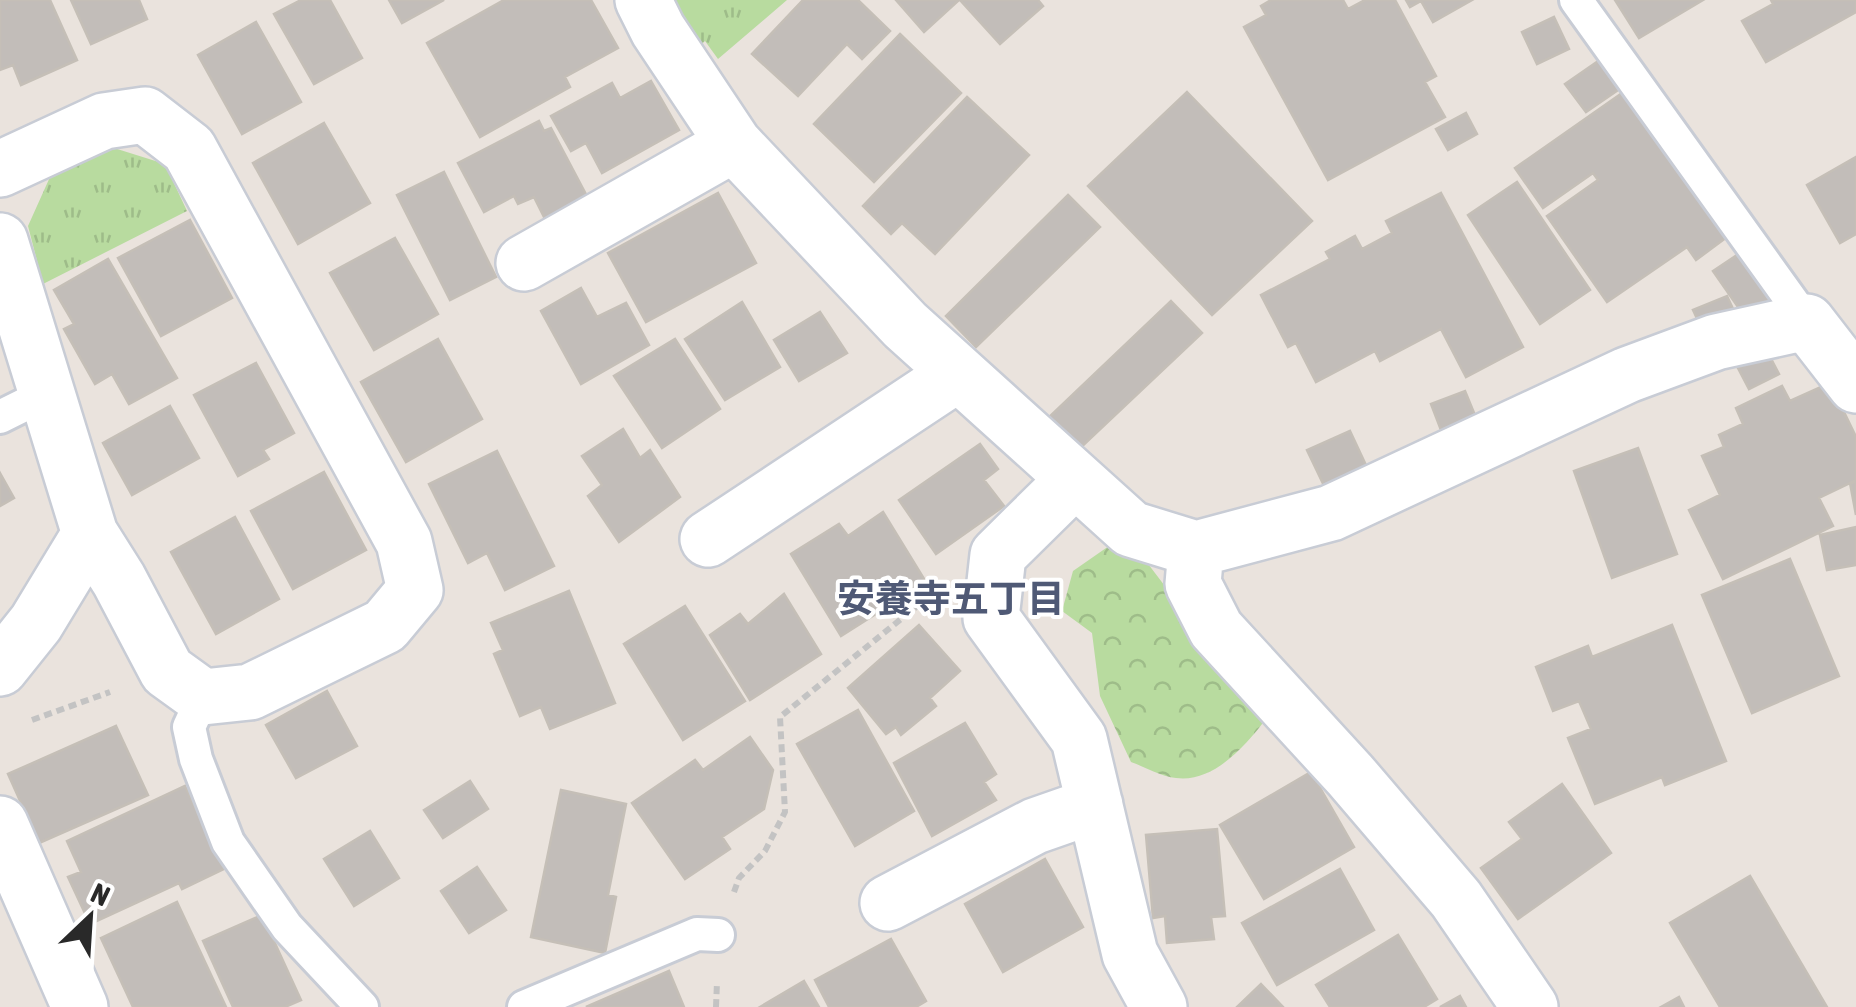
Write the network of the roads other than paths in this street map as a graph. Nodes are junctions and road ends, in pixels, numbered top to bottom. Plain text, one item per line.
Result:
1 (644, 0) edge
2 (1576, 0) edge
3 (734, 144) junction
4 (0, 169) edge
5 (0, 241) edge
6 (524, 263) dead end
7 (1806, 322) junction
8 (1851, 369) edge
9 (957, 374) junction
10 (23, 405) edge
11 (1074, 480) junction
12 (90, 534) junction
13 (708, 538) dead end
14 (1196, 549) junction
15 (0, 668) edge
16 (185, 684) junction
17 (1095, 804) junction
18 (0, 824) edge
19 (888, 903) dead end
20 (718, 935) road end
21 (80, 1007) edge
22 (362, 1007) edge
23 (524, 1007) edge
24 (1159, 1007) edge
25 (1530, 1007) edge

1 - 3 street
2 - 7 lane
3 - 6 street
3 - 9 street
4 - 16 street
5 - 10 street
7 - 8 street
7 - 14 street
9 - 11 street
9 - 13 street
10 - 12 street
11 - 14 street
11 - 17 street
12 - 15 street
12 - 16 street
14 - 25 street
16 - 22 lane
17 - 19 street
17 - 24 street
18 - 21 street
20 - 23 lane

